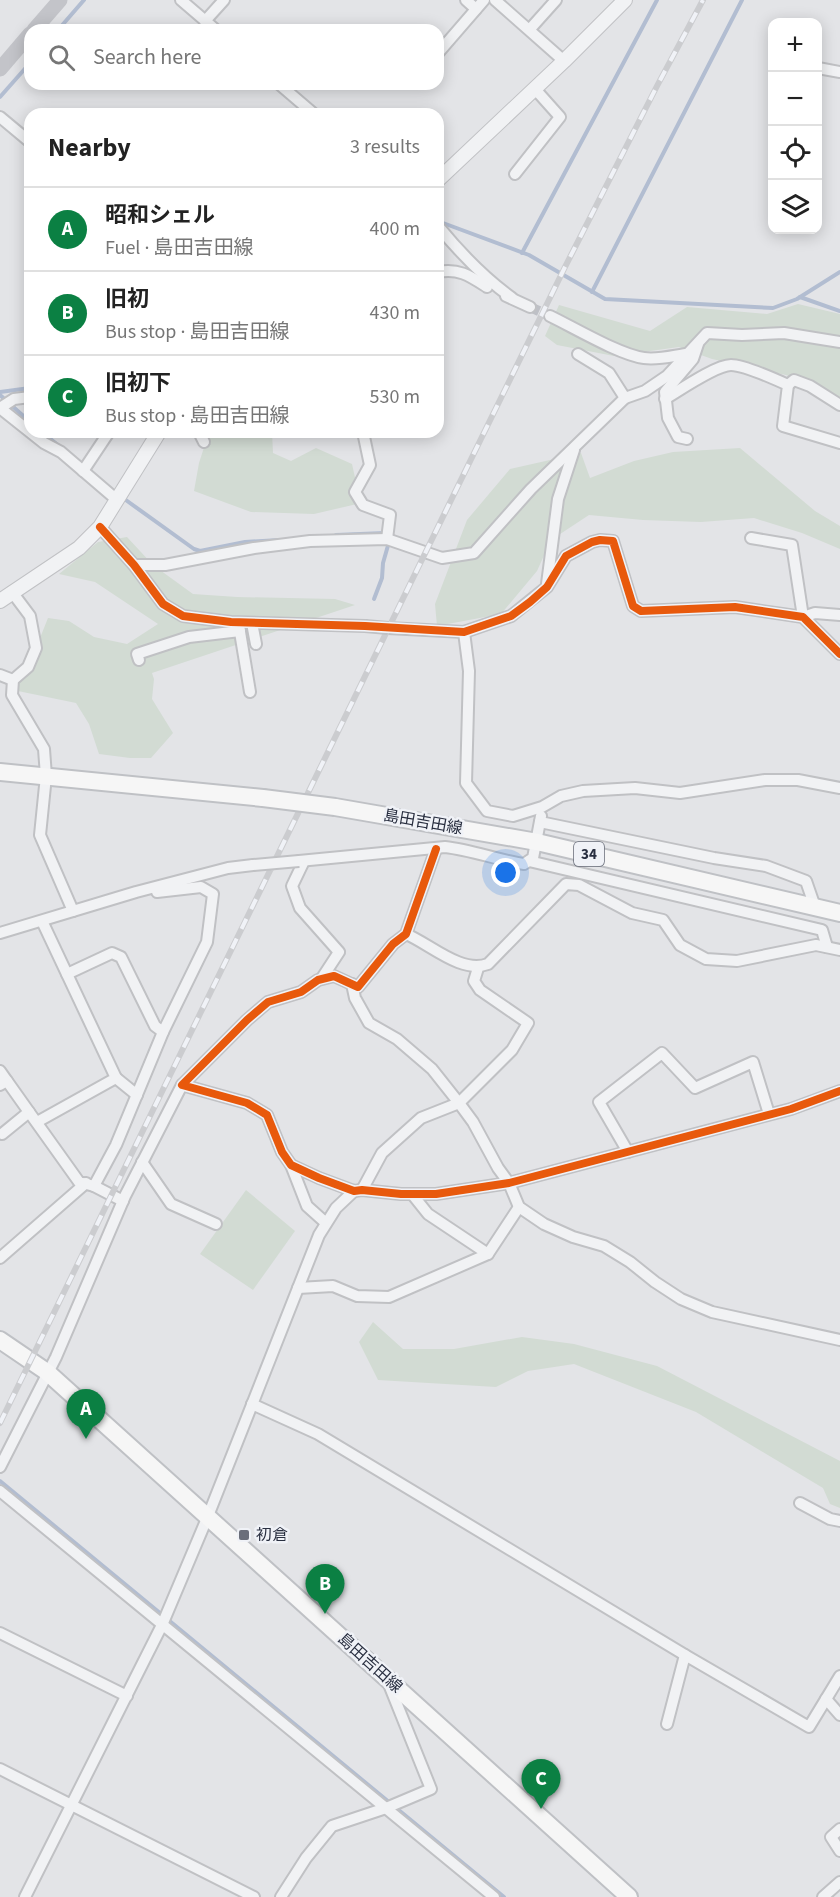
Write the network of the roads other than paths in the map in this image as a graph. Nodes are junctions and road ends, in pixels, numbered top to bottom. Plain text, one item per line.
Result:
1 (60, 0) edge
2 (181, 0) edge
3 (224, 0) edge
4 (466, 0) edge
5 (484, 0) edge
6 (495, 0) edge
7 (556, 0) edge
8 (625, 0) edge
9 (477, 9) junction
10 (205, 21) junction
11 (39, 24) edge
12 (209, 24) edge
13 (530, 29) junction
14 (24, 41) edge
15 (444, 46) edge
16 (564, 61) junction
17 (0, 69) edge
18 (822, 69) edge
19 (840, 72) edge
20 (535, 89) junction
21 (286, 90) edge
22 (307, 108) edge
23 (0, 117) edge
24 (24, 137) edge
25 (444, 174) edge
26 (516, 174) dead end
27 (444, 234) edge
28 (444, 271) edge
29 (512, 298) junction
30 (530, 307) tunnel mouth
31 (550, 316) tunnel mouth
32 (699, 341) junction
33 (840, 342) edge
34 (578, 354) dead end
35 (686, 354) junction
36 (788, 385) junction
37 (24, 398) edge
38 (625, 398) junction
39 (665, 399) junction
40 (840, 405) edge
41 (0, 408) edge
42 (24, 427) edge
43 (38, 438) edge
44 (105, 438) edge
45 (155, 438) edge
46 (364, 438) edge
47 (687, 439) dead end
48 (840, 443) edge
49 (574, 448) junction
50 (85, 467) junction
51 (119, 496) junction
52 (100, 526) junction
53 (390, 538) junction
54 (751, 538) dead end
55 (134, 565) junction
56 (547, 587) junction
57 (12, 592) junction
58 (0, 601) edge
59 (840, 615) edge
60 (803, 617) junction
61 (252, 623) junction
62 (239, 627) junction
63 (464, 632) junction
64 (256, 644) dead end
65 (840, 654) edge
66 (139, 660) dead end
67 (0, 675) edge
68 (13, 680) junction
69 (250, 692) dead end
70 (0, 772) edge
71 (46, 776) junction
72 (840, 788) edge
73 (542, 807) junction
74 (540, 822) junction
75 (537, 842) junction
76 (436, 849) junction
77 (302, 861) junction
78 (530, 861) junction
79 (122, 896) junction
80 (815, 907) junction
81 (73, 911) junction
82 (840, 913) edge
83 (42, 921) junction
84 (0, 933) edge
85 (406, 934) junction
86 (827, 948) junction
87 (840, 950) edge
88 (478, 968) junction
89 (67, 974) junction
90 (322, 978) junction
91 (352, 984) junction
92 (163, 1032) junction
93 (0, 1071) edge
94 (116, 1078) junction
95 (3, 1083) edge
96 (182, 1085) junction
97 (840, 1091) edge
98 (137, 1095) junction
99 (459, 1103) junction
100 (29, 1112) junction
101 (769, 1114) junction
102 (37, 1122) junction
103 (2, 1134) dead end
104 (628, 1152) junction
105 (142, 1162) junction
106 (291, 1165) junction
107 (509, 1184) junction
108 (90, 1185) junction
109 (358, 1190) junction
110 (412, 1194) junction
111 (123, 1201) junction
112 (519, 1206) junction
113 (326, 1223) junction
114 (216, 1224) dead end
115 (488, 1254) junction
116 (0, 1258) edge
117 (298, 1288) junction
118 (840, 1340) edge
119 (2, 1346) edge
120 (47, 1372) junction
121 (252, 1404) junction
122 (0, 1467) edge
123 (0, 1491) edge
124 (800, 1503) dead end
125 (208, 1516) junction
126 (840, 1521) edge
127 (162, 1625) junction
128 (0, 1633) edge
129 (685, 1654) junction
130 (840, 1676) edge
131 (387, 1678) junction
132 (126, 1696) junction
133 (826, 1699) junction
134 (840, 1715) edge
135 (667, 1724) dead end
136 (0, 1769) edge
137 (71, 1805) junction
138 (386, 1808) junction
139 (840, 1829) edge
140 (840, 1851) edge
141 (840, 1882) edge
142 (25, 1897) edge
143 (254, 1897) edge
144 (281, 1897) edge
145 (494, 1897) edge
146 (629, 1897) edge
147 (823, 1897) edge

1 - 11 main road
2 - 10 street
3 - 10 street
4 - 9 street
5 - 9 street
6 - 13 street
7 - 13 street
8 - 16 street
9 - 15 street
10 - 12 street
13 - 16 street
14 - 17 main road
16 - 20 street
18 - 19 street
20 - 25 street
20 - 26 street
21 - 22 street
23 - 24 street
27 - 29 street
28 - 29 street
29 - 30 street
31 - 35 street
32 - 33 street
32 - 35 street
32 - 39 street
34 - 38 street
35 - 38 street
36 - 39 street
36 - 40 street
36 - 48 street
37 - 41 street
38 - 49 street
39 - 47 street
41 - 42 street
43 - 50 street
44 - 50 street
45 - 51 street
46 - 53 street
49 - 53 street
49 - 56 street
50 - 51 street
51 - 52 street
52 - 55 street
52 - 57 street
53 - 55 street
54 - 60 street
55 - 62 street
56 - 60 street
56 - 63 street
57 - 58 street
57 - 68 street
59 - 60 street
60 - 65 street
61 - 62 street
61 - 63 street, bridge
61 - 64 street
62 - 66 street
62 - 69 street
63 - 73 street
67 - 68 street
68 - 71 street
70 - 71 main road, 島田吉田線 / 34
71 - 75 main road, 島田吉田線 / 34, bridge
71 - 81 street
72 - 73 street
73 - 74 street
74 - 75 street
74 - 80 street
75 - 78 street
75 - 80 main road, 島田吉田線 / 34
76 - 77 street
76 - 78 street
76 - 85 street
77 - 79 street, bridge
77 - 90 street
78 - 86 street
79 - 81 street
79 - 92 street
80 - 82 main road, 島田吉田線 / 34
81 - 83 street
83 - 84 street
83 - 89 street
85 - 88 street
85 - 91 street
86 - 87 street
86 - 88 street
88 - 99 street
89 - 92 street
89 - 94 street
90 - 91 street
90 - 96 street
91 - 99 street
92 - 98 street
93 - 95 street
94 - 98 street
94 - 102 street
95 - 100 street
96 - 105 street
96 - 106 street
97 - 101 street
98 - 108 street
99 - 107 street
99 - 109 street
100 - 102 street
100 - 103 street
101 - 104 street
101 - 104 street
102 - 108 street
104 - 107 street
105 - 111 street
105 - 114 street
106 - 109 street
106 - 113 street
107 - 110 street
107 - 112 street
108 - 111 street
108 - 116 street
109 - 110 street
109 - 113 street
110 - 115 street
111 - 120 street
112 - 115 street
112 - 118 street
113 - 117 street
115 - 117 street
117 - 121 street
119 - 120 main road, 島田吉田線
120 - 122 street
120 - 125 main road, 島田吉田線
121 - 125 street
121 - 129 street
123 - 127 street
124 - 126 street
125 - 127 street
125 - 131 main road, 島田吉田線
127 - 132 street
127 - 138 street
128 - 132 street
129 - 133 street
129 - 135 street
130 - 133 street
131 - 138 street
131 - 146 main road, 島田吉田線
132 - 137 street
133 - 134 street
136 - 137 street
137 - 142 street
137 - 143 street
138 - 144 street
138 - 145 street
139 - 140 street
141 - 147 street

